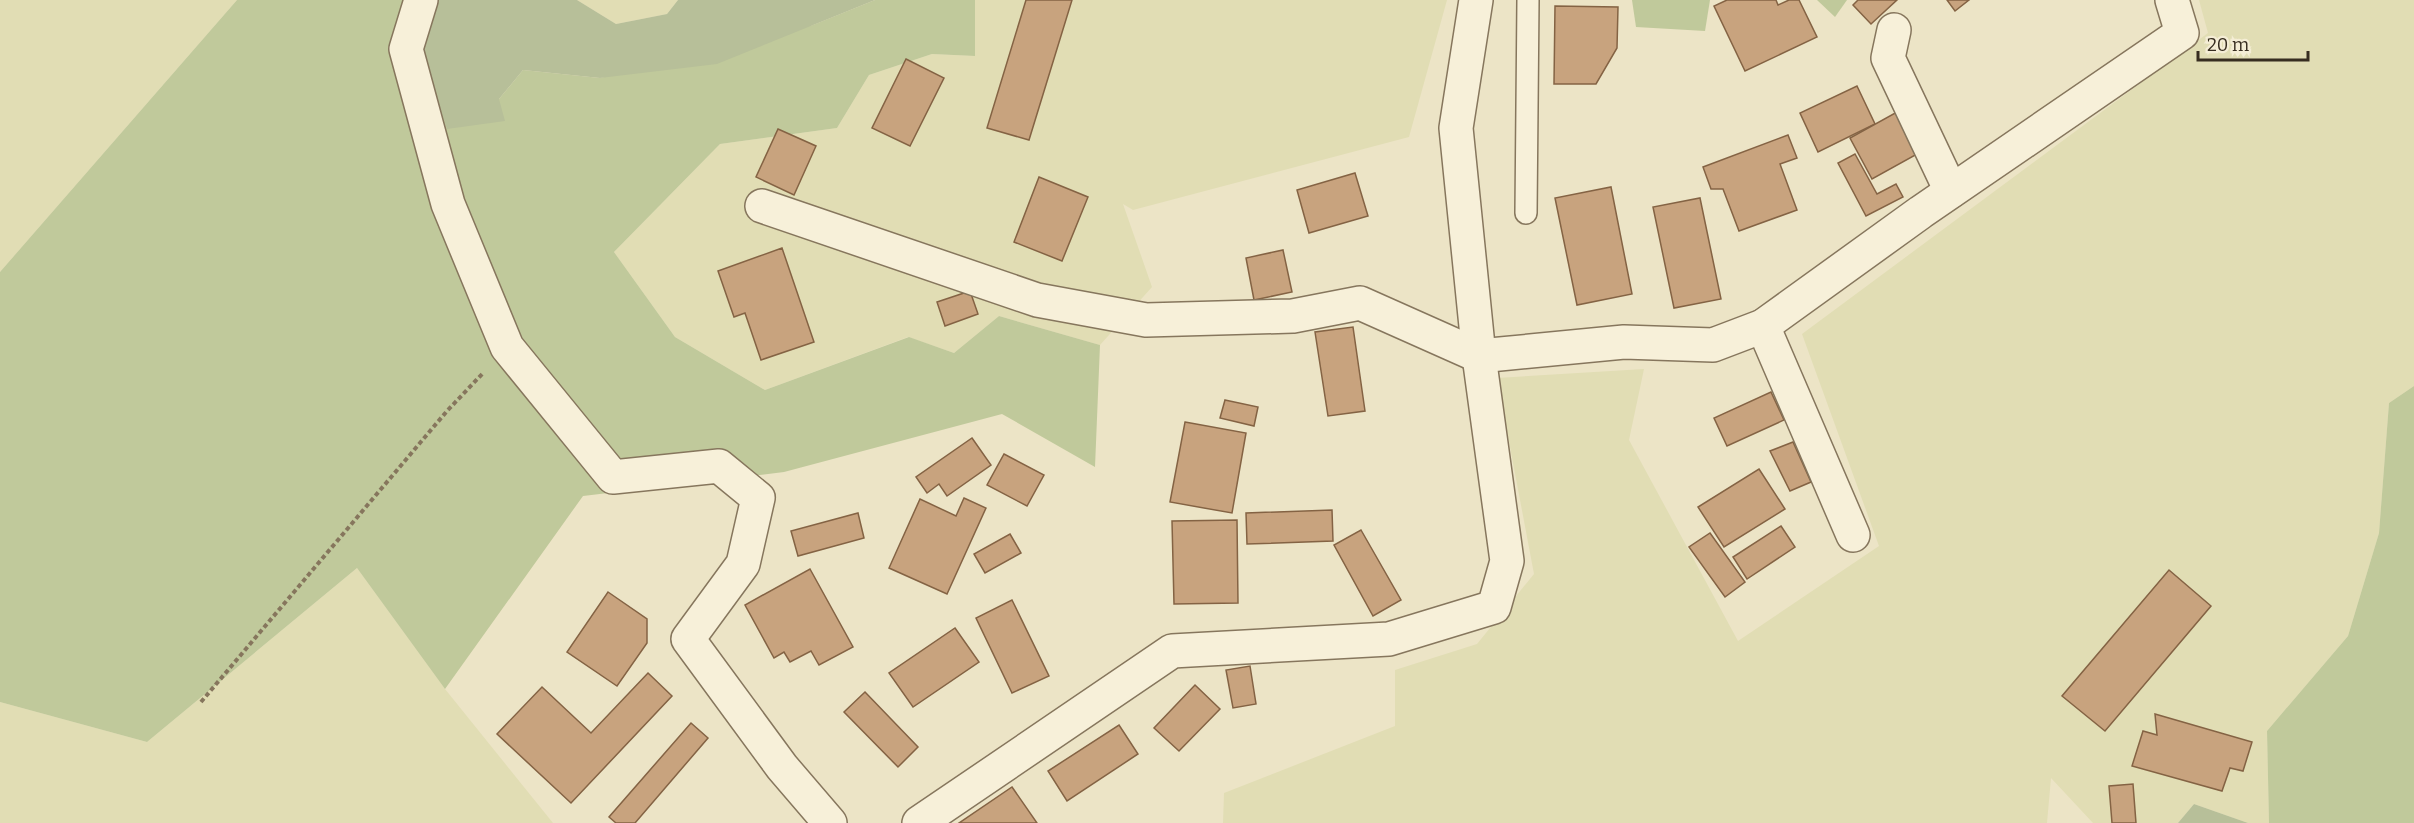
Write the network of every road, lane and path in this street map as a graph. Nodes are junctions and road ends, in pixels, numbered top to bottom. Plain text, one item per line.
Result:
1 (421, 0) edge
2 (1476, 0) edge
3 (1528, 0) edge
4 (2172, 0) edge
5 (1894, 30) dead end
6 (1951, 191) junction
7 (762, 206) dead end
8 (1526, 213) dead end
9 (1763, 326) junction
10 (507, 347) junction
11 (1479, 356) junction
12 (1853, 535) dead end
13 (201, 702) dead end
14 (830, 823) edge
15 (919, 823) edge

1 - 10 street
2 - 11 street
3 - 8 lane
4 - 6 street
5 - 6 street
6 - 9 street
7 - 11 street
9 - 11 street
9 - 12 street
10 - 13 path
10 - 14 street
11 - 15 street

